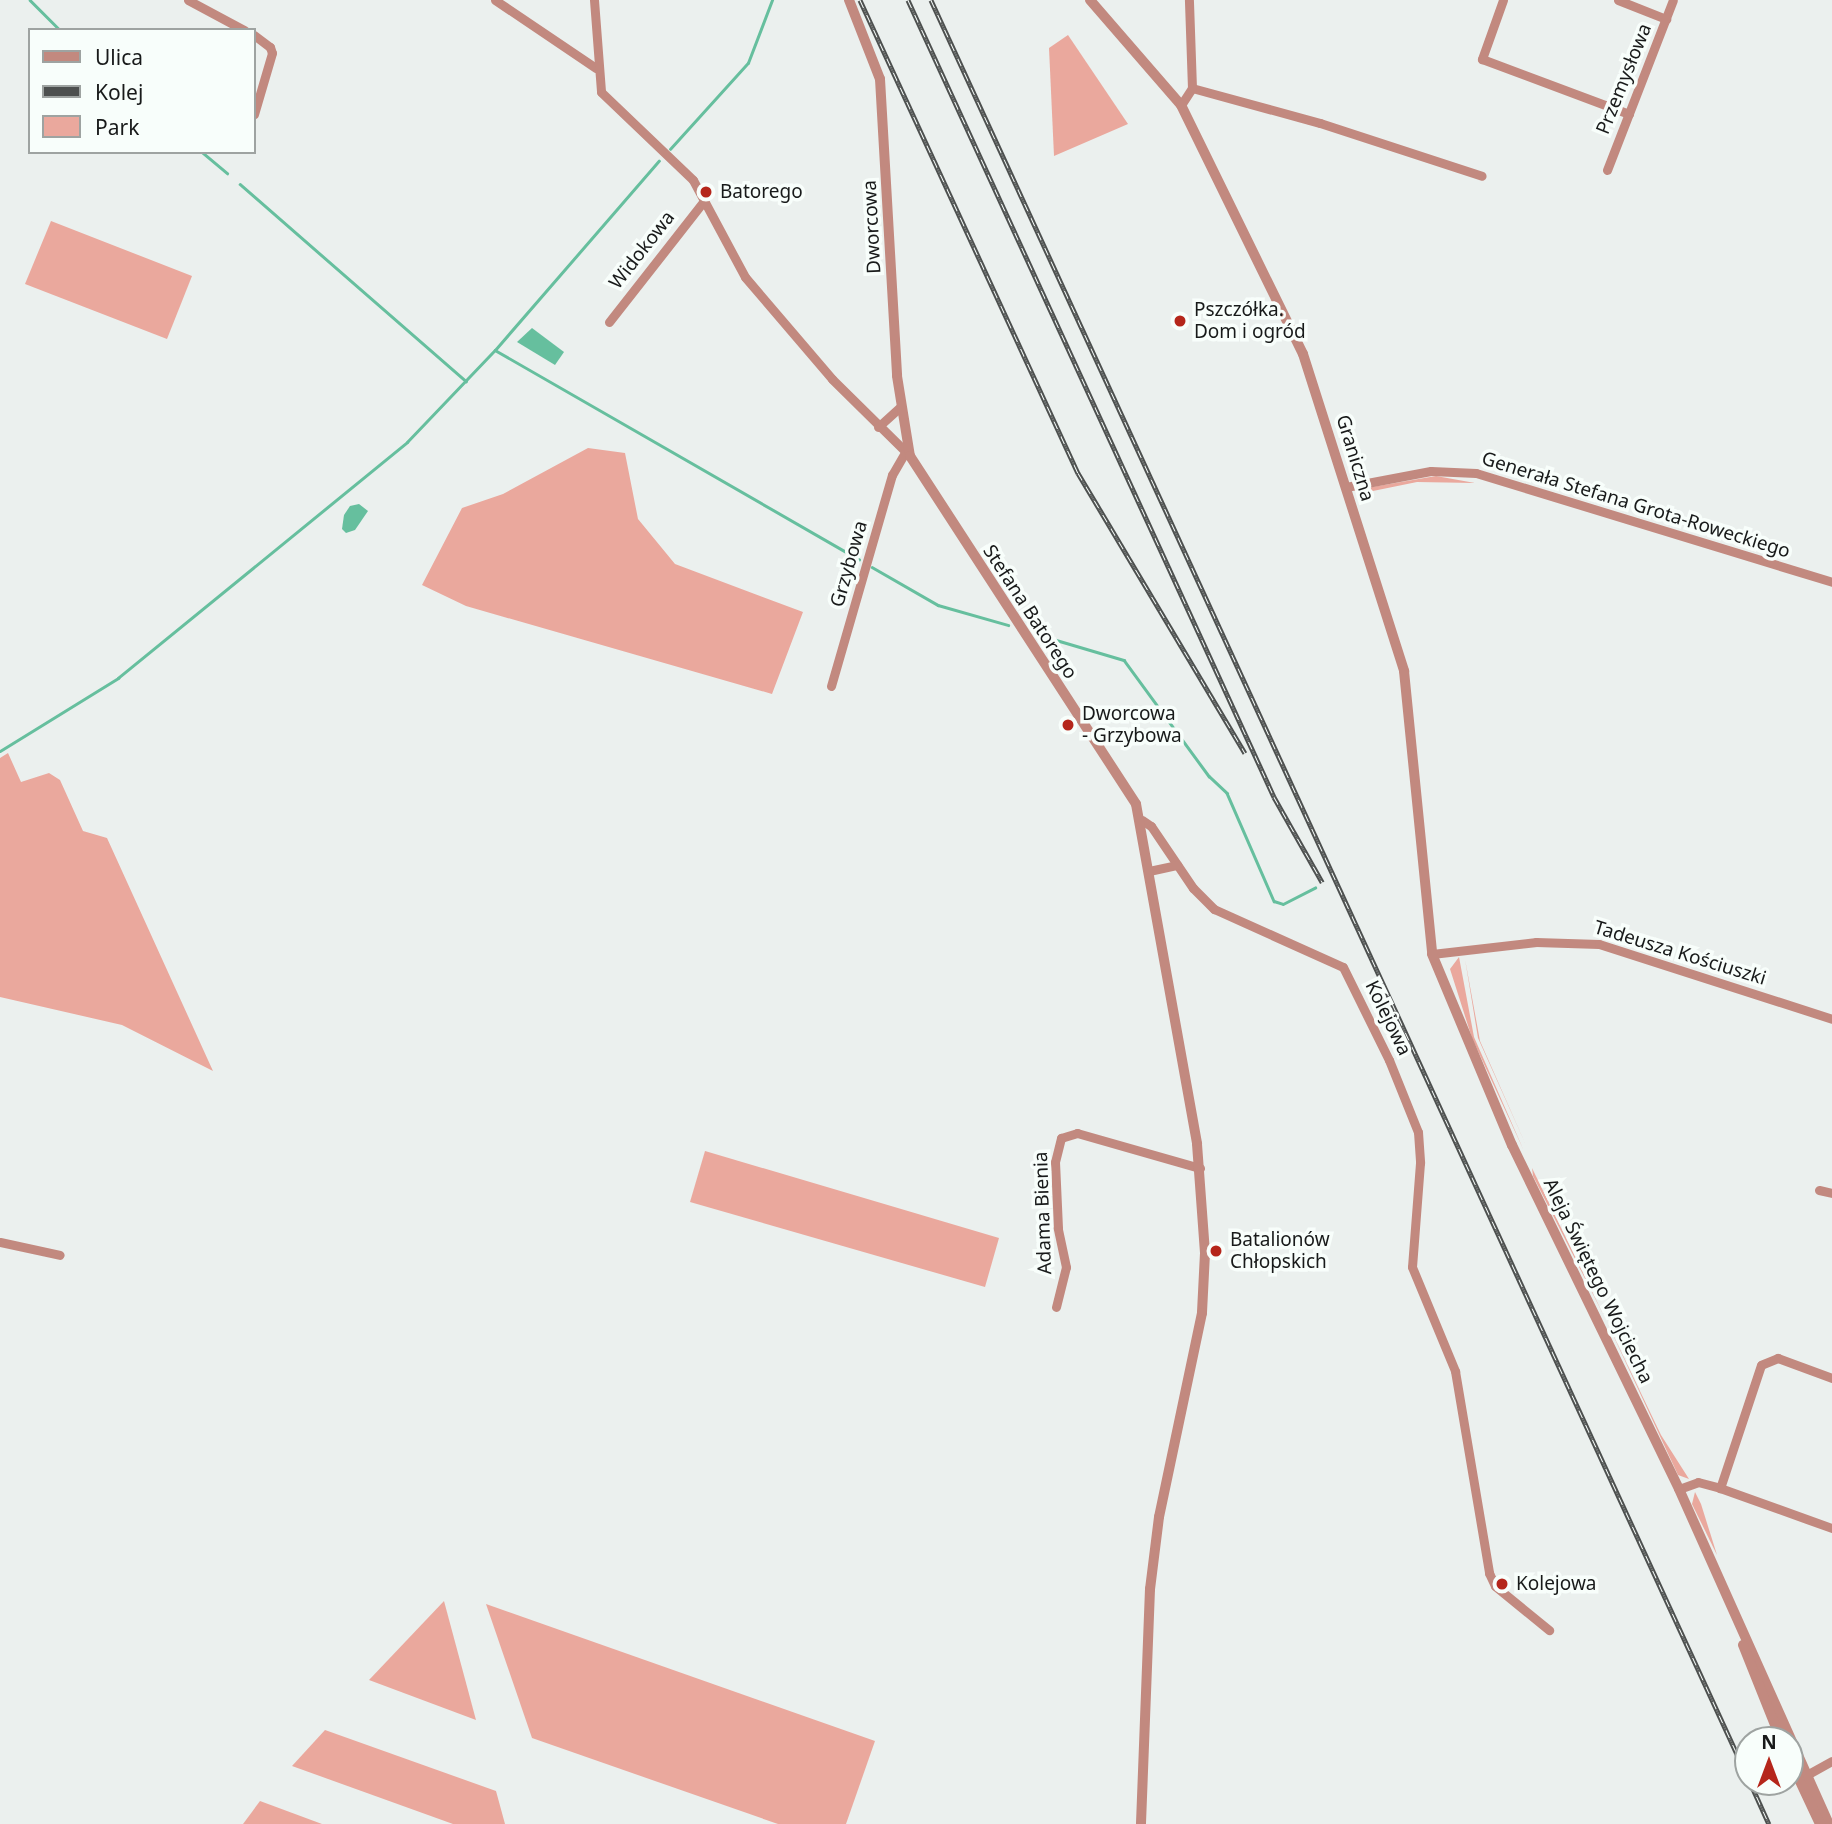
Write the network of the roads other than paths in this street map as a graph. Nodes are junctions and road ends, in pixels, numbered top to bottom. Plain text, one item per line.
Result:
1 (188, 0) edge
2 (495, 0) edge
3 (594, 0) edge
4 (849, 0) edge
5 (1090, 0) edge
6 (1189, 0) edge
7 (1503, 0) edge
8 (1618, 0) edge
9 (1673, 0) edge
10 (1666, 19) junction
11 (240, 28) edge
12 (256, 36) edge
13 (596, 68) junction
14 (1192, 88) junction
15 (1181, 105) junction
16 (256, 107) edge
17 (1629, 114) junction
18 (1606, 170) dead end
19 (1482, 176) dead end
20 (704, 201) junction
21 (609, 322) dead end
22 (900, 407) junction
23 (877, 427) junction
24 (907, 455) junction
25 (1346, 487) junction
26 (1832, 582) edge
27 (831, 686) dead end
28 (1142, 820) junction
29 (1177, 865) junction
30 (1149, 872) junction
31 (1432, 954) junction
32 (1343, 967) joint
33 (1832, 1019) edge
34 (1200, 1168) junction
35 (1819, 1189) dead end
36 (1832, 1194) edge
37 (0, 1242) edge
38 (60, 1255) dead end
39 (1056, 1307) dead end
40 (1832, 1378) edge
41 (1720, 1488) junction
42 (1679, 1489) junction
43 (1832, 1528) edge
44 (1737, 1622) junction
45 (1549, 1630) dead end
46 (1775, 1726) edge
47 (1781, 1726) edge
48 (1832, 1761) edge
49 (1804, 1776) edge
50 (1804, 1780) edge
51 (1804, 1782) edge
52 (1141, 1824) edge
53 (1820, 1824) edge
54 (1829, 1824) edge

1 - 11 street
2 - 13 street
3 - 13 street, Stefana Batorego
4 - 22 street, Dworcowa
5 - 15 street, Graniczna
6 - 14 street
7 - 17 street
8 - 10 street
9 - 10 street, Przemysłowa
10 - 17 street, Przemysłowa
12 - 16 street
13 - 20 street, Stefana Batorego
14 - 15 street
14 - 19 street
15 - 25 street, Graniczna
17 - 18 street, Przemysłowa
20 - 21 street, Widokowa
20 - 23 street, Stefana Batorego
22 - 23 street
22 - 24 street, Dworcowa
23 - 24 street, Stefana Batorego
24 - 27 street, Grzybowa
24 - 28 street, Stefana Batorego
25 - 26 street, Generała Stefana Grota-Roweckiego
25 - 31 street, Graniczna
28 - 29 street, Stefana Batorego
28 - 30 street
29 - 30 street
29 - 32 street, Stefana Batorego
30 - 34 street
31 - 33 street, Tadeusza Kościuszki
31 - 42 street, Aleja Świętego Wojciecha
32 - 45 street, Kolejowa
34 - 39 street, Adama Bienia
34 - 52 street
35 - 36 street
37 - 38 street
40 - 41 street
41 - 42 street
41 - 43 street
42 - 44 street, Aleja Świętego Wojciecha
44 - 46 street, Aleja Świętego Wojciecha
44 - 47 street, Aleja Świętego Wojciecha
48 - 49 street
50 - 54 street, Aleja Świętego Wojciecha
51 - 53 street, Aleja Świętego Wojciecha

